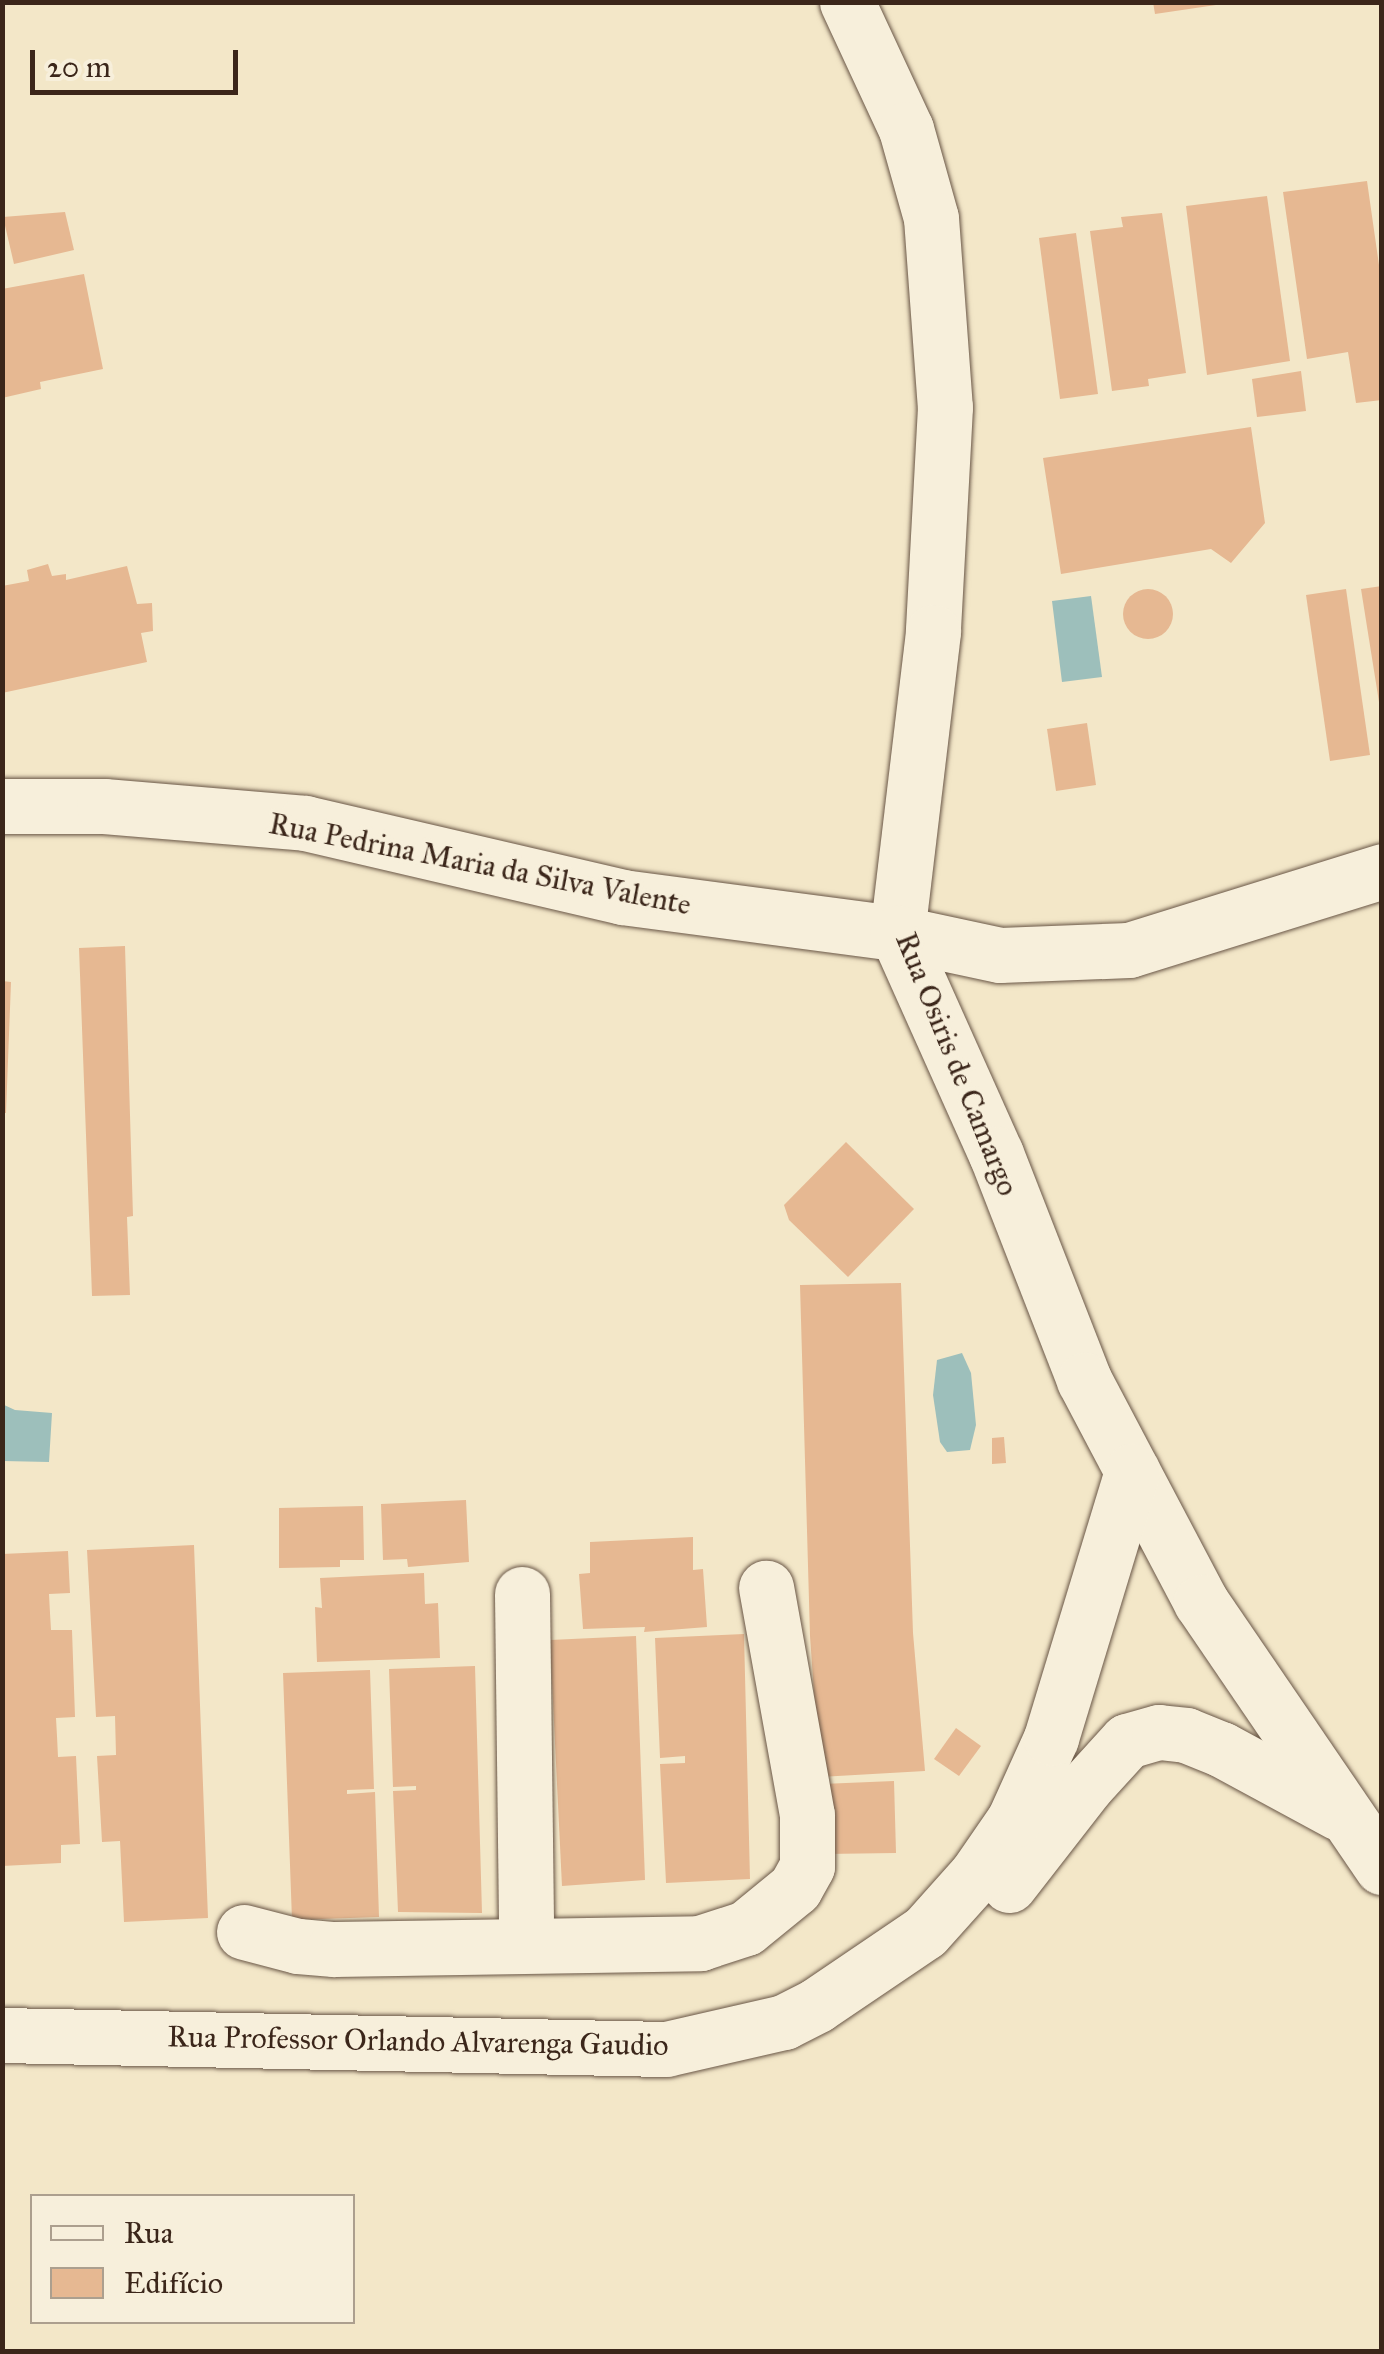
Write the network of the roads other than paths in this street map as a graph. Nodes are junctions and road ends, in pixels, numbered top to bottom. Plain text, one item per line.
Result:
1 (847, 2) edge
2 (2, 806) edge
3 (1382, 871) edge
4 (898, 932) junction
5 (1132, 1470) junction
6 (766, 1588) dead end
7 (522, 1594) dead end
8 (1349, 1818) junction
9 (1382, 1867) edge
10 (244, 1932) dead end
11 (924, 1932) junction
12 (526, 1942) junction
13 (2, 2035) edge

1 - 4 street, Rua Osiris de Camargo
2 - 4 street, Rua Pedrina Maria da Silva Valente
3 - 4 street, Rua Pedrina Maria da Silva Valente
4 - 5 street, Rua Osiris de Camargo
5 - 8 street, Rua Osiris de Camargo
5 - 11 street, Rua Professor Orlando Alvarenga Gaudio
6 - 12 street
7 - 12 street
8 - 9 street, Rua Osiris de Camargo
8 - 11 street, Rua Professor Orlando Alvarenga Gaudio
10 - 12 street
11 - 13 street, Rua Professor Orlando Alvarenga Gaudio

